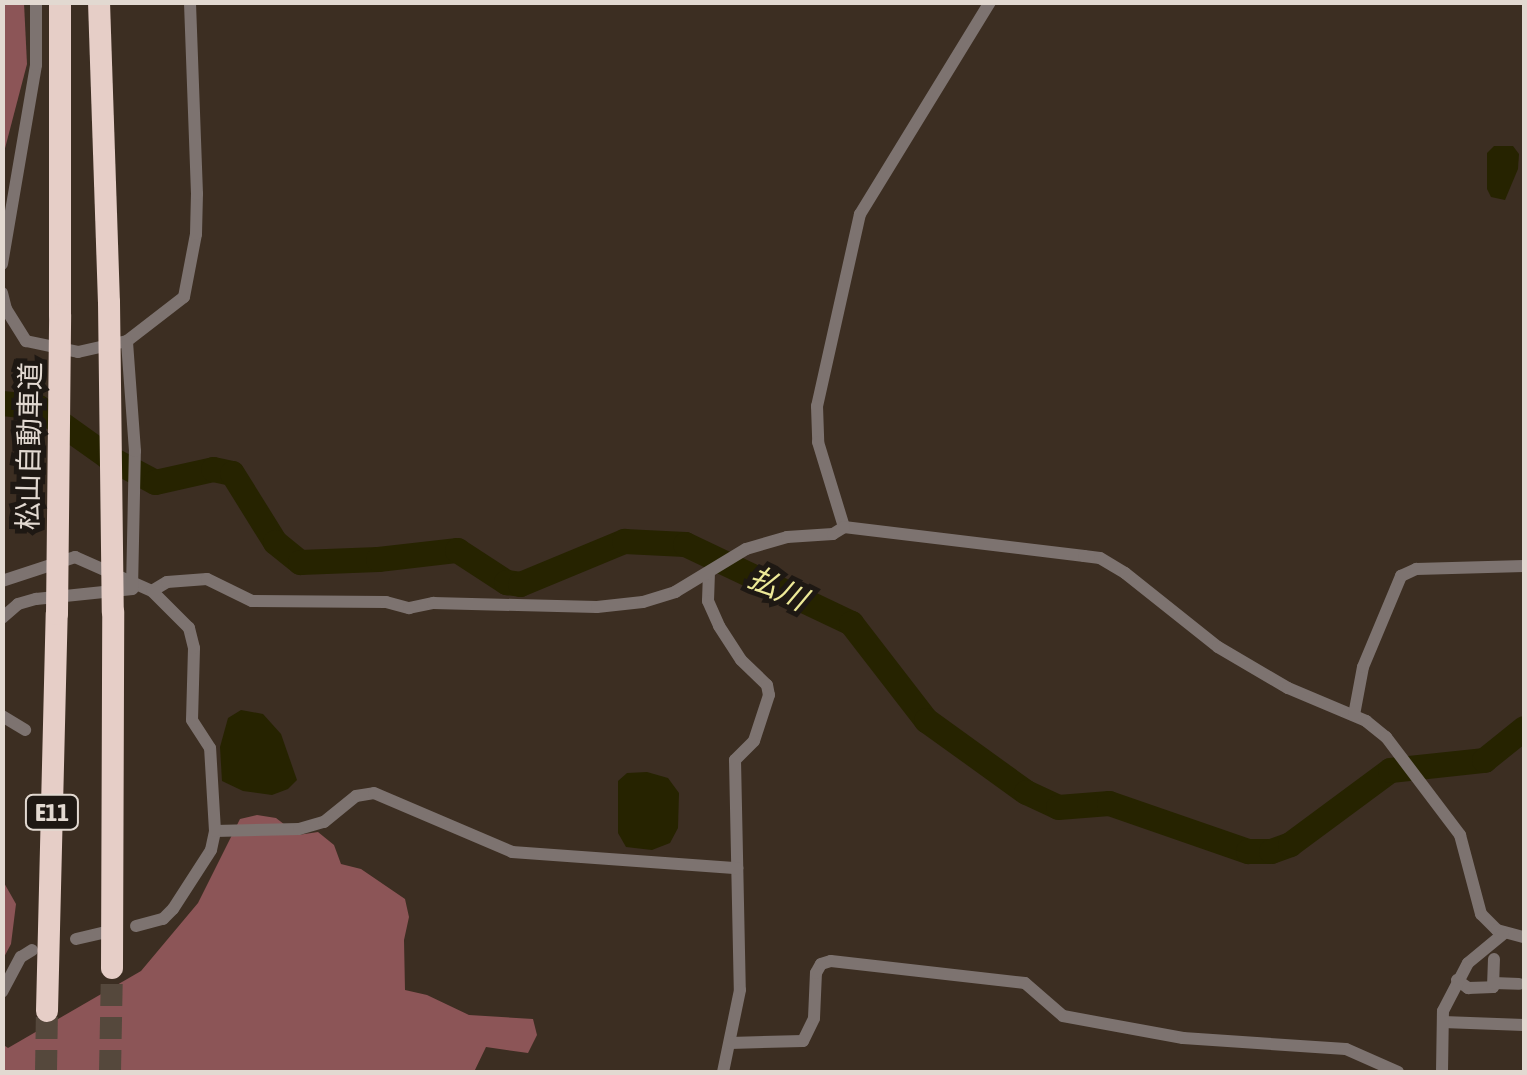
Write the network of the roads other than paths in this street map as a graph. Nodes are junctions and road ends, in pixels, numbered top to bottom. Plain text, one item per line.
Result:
1 (36, 2) edge
2 (60, 2) edge
3 (99, 2) edge
4 (190, 2) edge
5 (990, 2) edge
6 (2, 264) edge
7 (2, 292) edge
8 (126, 341) junction
9 (844, 527) junction
10 (1524, 566) edge
11 (709, 572) junction
12 (2, 581) edge
13 (135, 583) junction
14 (152, 591) junction
15 (2, 618) edge
16 (2, 716) edge
17 (1354, 716) junction
18 (25, 730) dead end
19 (215, 831) junction
20 (737, 868) junction
21 (136, 926) dead end
22 (102, 933) dead end
23 (1503, 934) junction
24 (76, 938) dead end
25 (1524, 938) edge
26 (32, 950) dead end
27 (1494, 959) dead end
28 (112, 968) tunnel mouth
29 (1457, 980) junction
30 (1494, 983) junction
31 (1519, 984) dead end
32 (2, 992) edge
33 (47, 1010) tunnel mouth
34 (1442, 1022) junction
35 (1524, 1026) edge
36 (730, 1043) junction
37 (723, 1072) edge
38 (1398, 1072) edge
39 (1442, 1072) edge

1 - 6 street
2 - 33 highway, 松山自動車道 / E11, bridge
3 - 28 highway, E11, bridge
4 - 8 street
5 - 9 street
7 - 8 street
8 - 13 street
9 - 11 street
9 - 17 street
10 - 17 street
11 - 14 street
11 - 20 street
12 - 13 street
13 - 14 street
13 - 15 street
14 - 19 street
16 - 18 street
17 - 23 street
19 - 20 street
19 - 21 street
20 - 36 street
22 - 24 street
23 - 25 street
23 - 29 street
26 - 32 street
27 - 30 street
29 - 30 street
29 - 34 street
30 - 31 street
34 - 35 street
34 - 39 street
36 - 37 street
36 - 38 street

